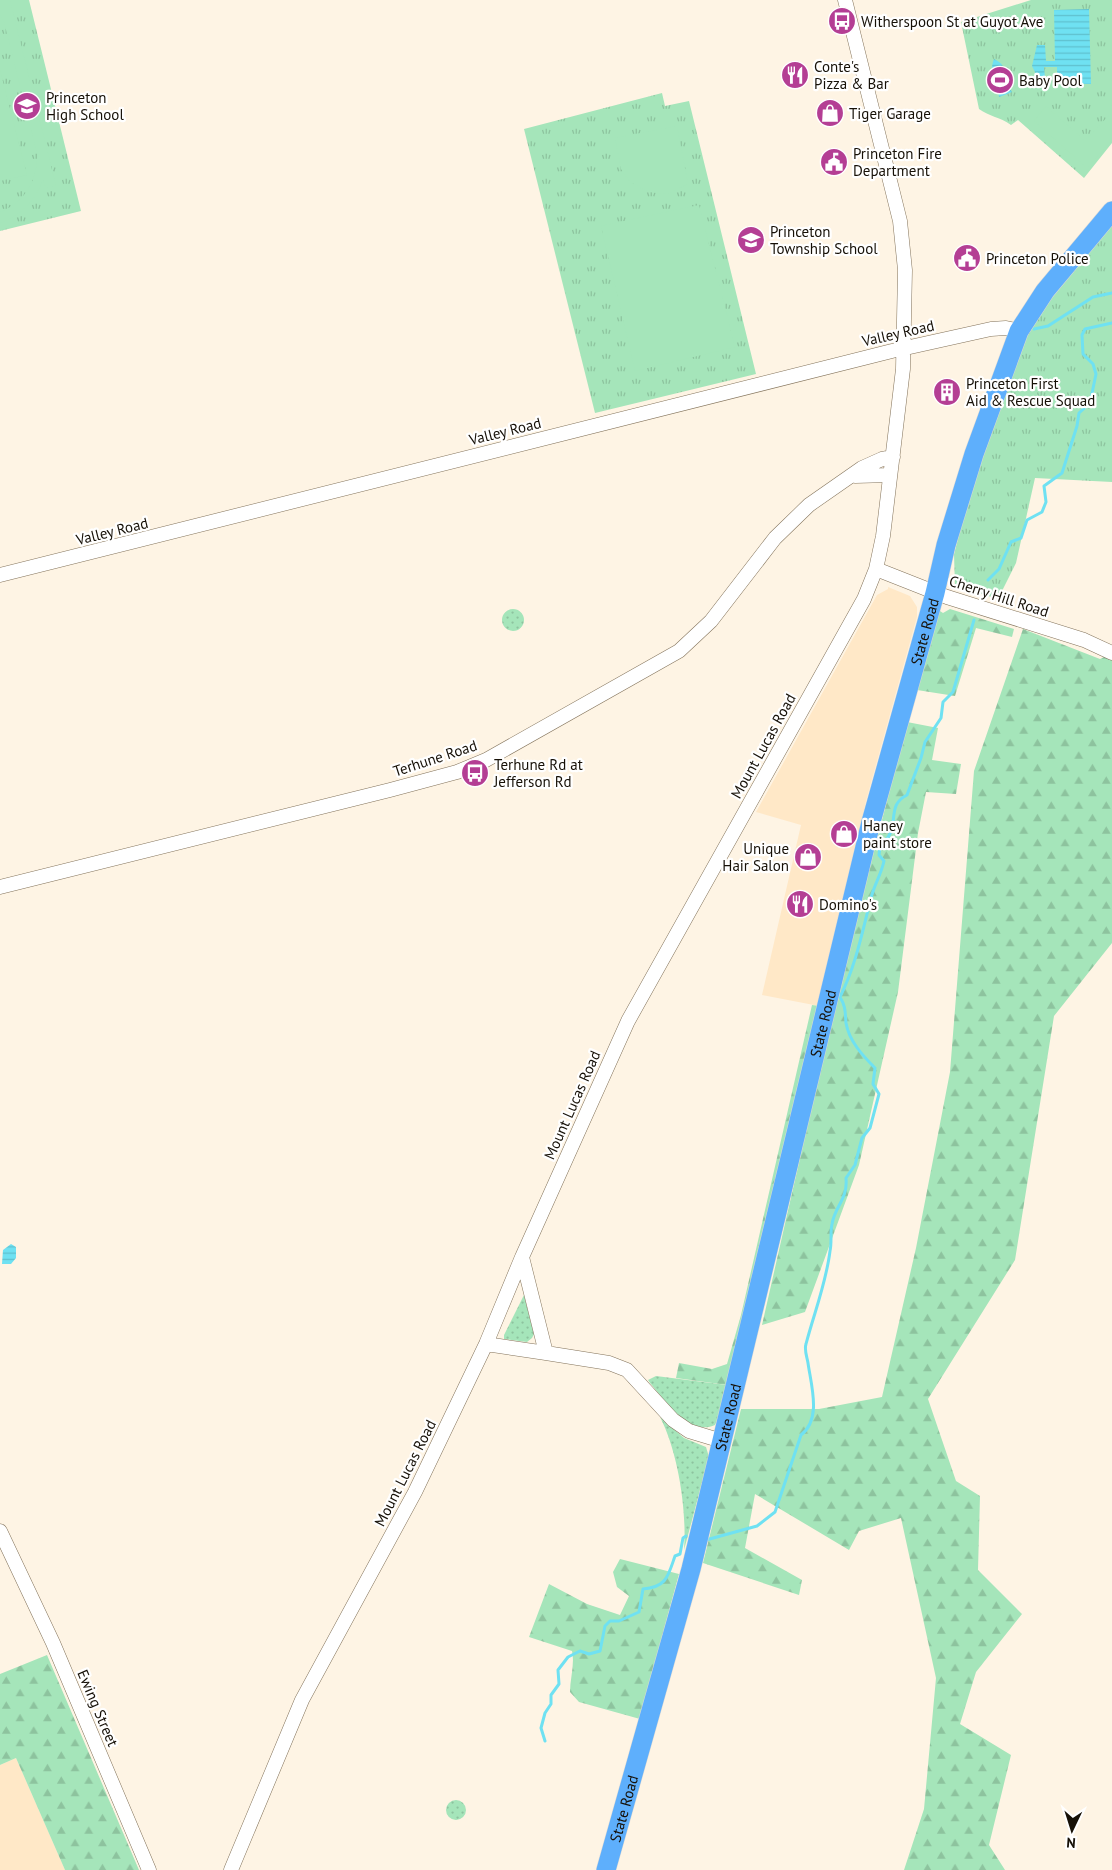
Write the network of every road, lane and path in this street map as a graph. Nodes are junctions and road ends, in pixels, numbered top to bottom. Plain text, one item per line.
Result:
1 (845, 0) edge
2 (1112, 211) edge
3 (1019, 331) junction
4 (904, 348) junction
5 (893, 457) junction
6 (890, 475) junction
7 (849, 477) junction
8 (876, 569) junction
9 (0, 575) edge
10 (935, 593) junction
11 (1112, 653) edge
12 (0, 887) edge
13 (522, 1257) junction
14 (486, 1344) junction
15 (546, 1353) junction
16 (722, 1441) junction
17 (0, 1531) edge
18 (149, 1870) edge
19 (231, 1870) edge
20 (606, 1870) edge

1 - 4 street, Mount Lucas Road
2 - 3 highway, State Road
3 - 4 street, Valley Road
3 - 10 highway, State Road
4 - 5 street, Mount Lucas Road
4 - 9 street, Valley Road
5 - 6 street, Mount Lucas Road
5 - 7 street, Terhune Road
6 - 7 street, Terhune Road
6 - 8 street, Mount Lucas Road
7 - 12 street, Terhune Road
8 - 10 street, Cherry Hill Road
8 - 13 street, Mount Lucas Road
10 - 11 street, Cherry Hill Road
10 - 16 highway, State Road
13 - 14 street, Mount Lucas Road
13 - 15 street
14 - 15 street
14 - 19 street, Mount Lucas Road
15 - 16 street
16 - 20 highway, State Road
17 - 18 street, Ewing Street

